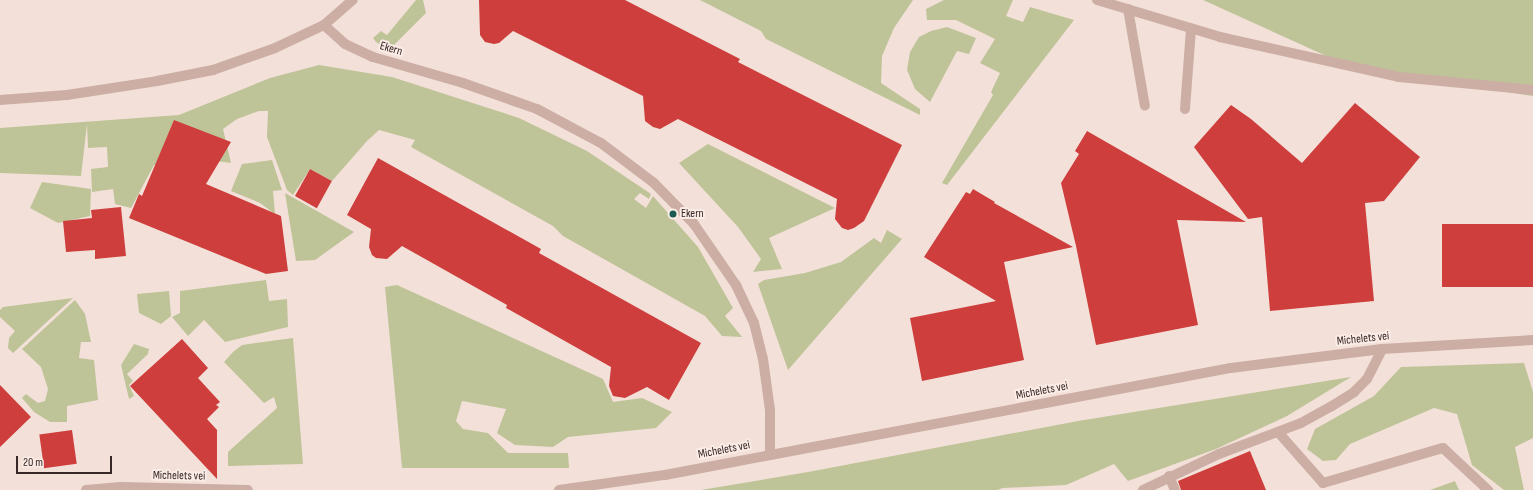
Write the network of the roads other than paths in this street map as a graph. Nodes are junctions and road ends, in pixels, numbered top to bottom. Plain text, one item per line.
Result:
1 (353, 0) edge
2 (1097, 0) edge
3 (1128, 9) junction
4 (324, 25) junction
5 (1191, 29) junction
6 (1533, 90) edge
7 (0, 100) edge
8 (1145, 106) dead end
9 (1185, 109) dead end
10 (1533, 340) edge
11 (1382, 349) junction
12 (1278, 432) junction
13 (770, 455) junction
14 (1170, 476) junction
15 (86, 490) edge
16 (248, 490) edge
17 (559, 490) edge
18 (1143, 490) edge
19 (1175, 490) edge
20 (1488, 490) edge

1 - 4 street
2 - 3 street
3 - 5 street
3 - 8 street
4 - 7 street
4 - 13 street, Ekern
5 - 6 street
5 - 9 street
10 - 11 street, Michelets vei
11 - 12 street
11 - 13 street, Michelets vei
12 - 14 street
12 - 20 street
13 - 17 street, Michelets vei
14 - 18 street
14 - 19 street
15 - 16 street, Michelets vei

